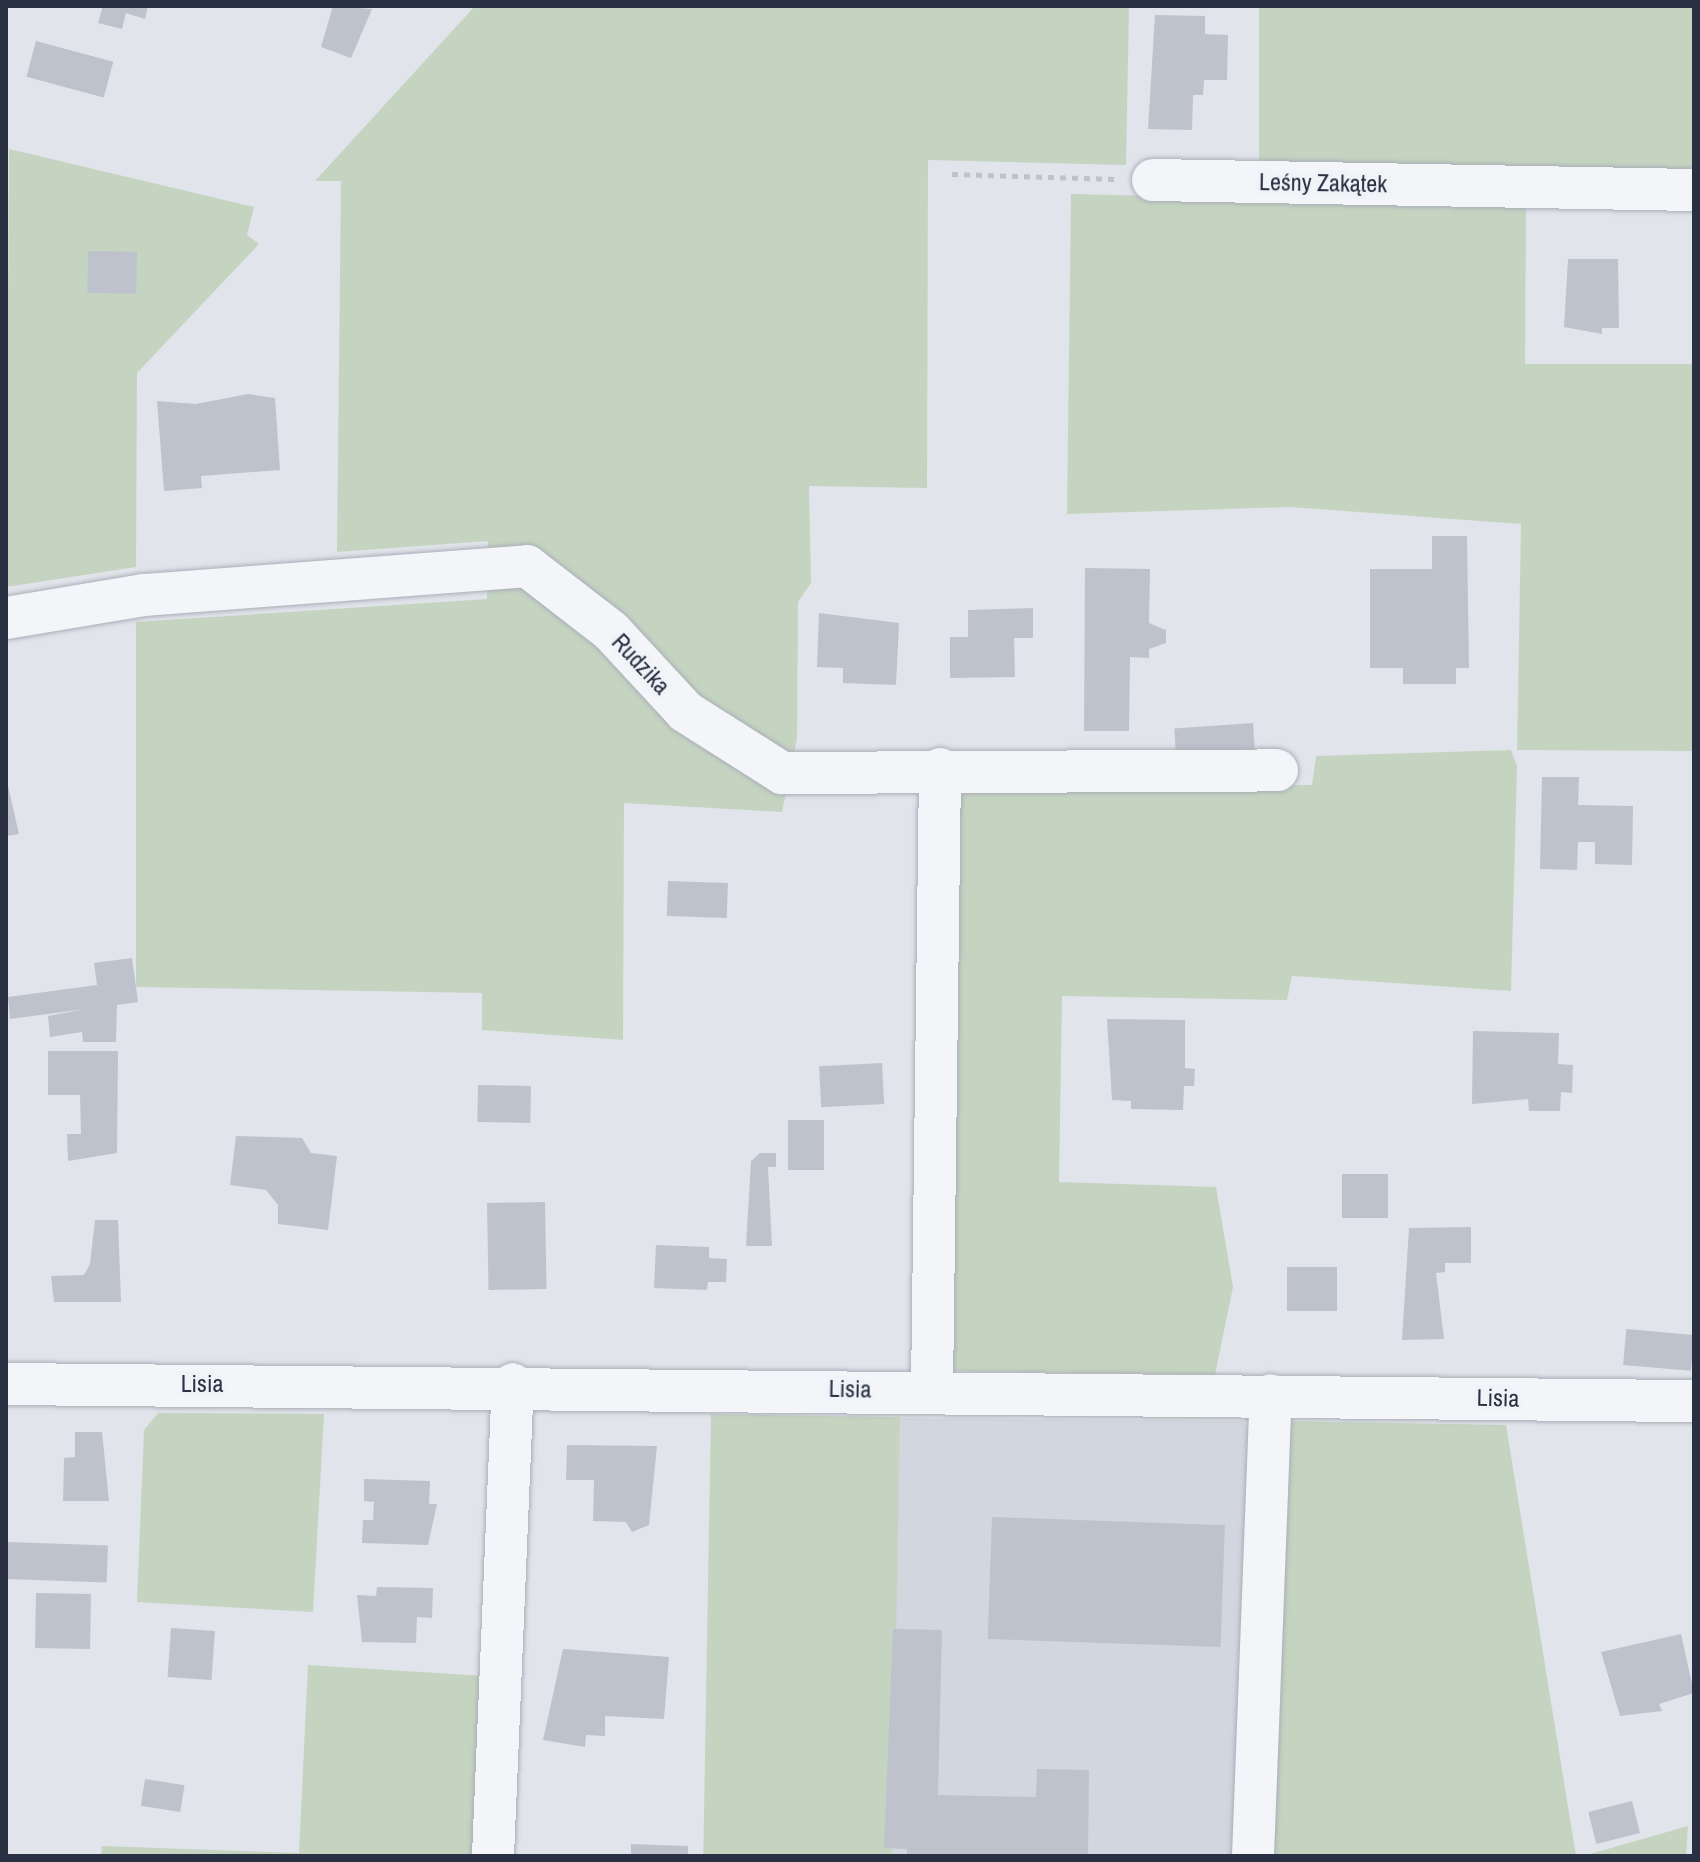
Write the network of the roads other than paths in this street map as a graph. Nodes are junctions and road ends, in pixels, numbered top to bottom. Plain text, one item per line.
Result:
1 (1153, 180) road end
2 (1694, 190) edge
3 (6, 618) edge
4 (940, 769) junction
5 (1277, 770) dead end
6 (6, 1384) edge
7 (513, 1384) junction
8 (932, 1390) junction
9 (1271, 1395) junction
10 (1694, 1401) edge
11 (493, 1856) edge
12 (1253, 1856) edge

1 - 2 street, Leśny Zakątek
3 - 4 street, Rudzika
4 - 5 street, Rudzika
4 - 8 street
6 - 7 street, Lisia
7 - 8 street, Lisia
7 - 11 street
8 - 9 street, Lisia
9 - 10 street, Lisia
9 - 12 street

